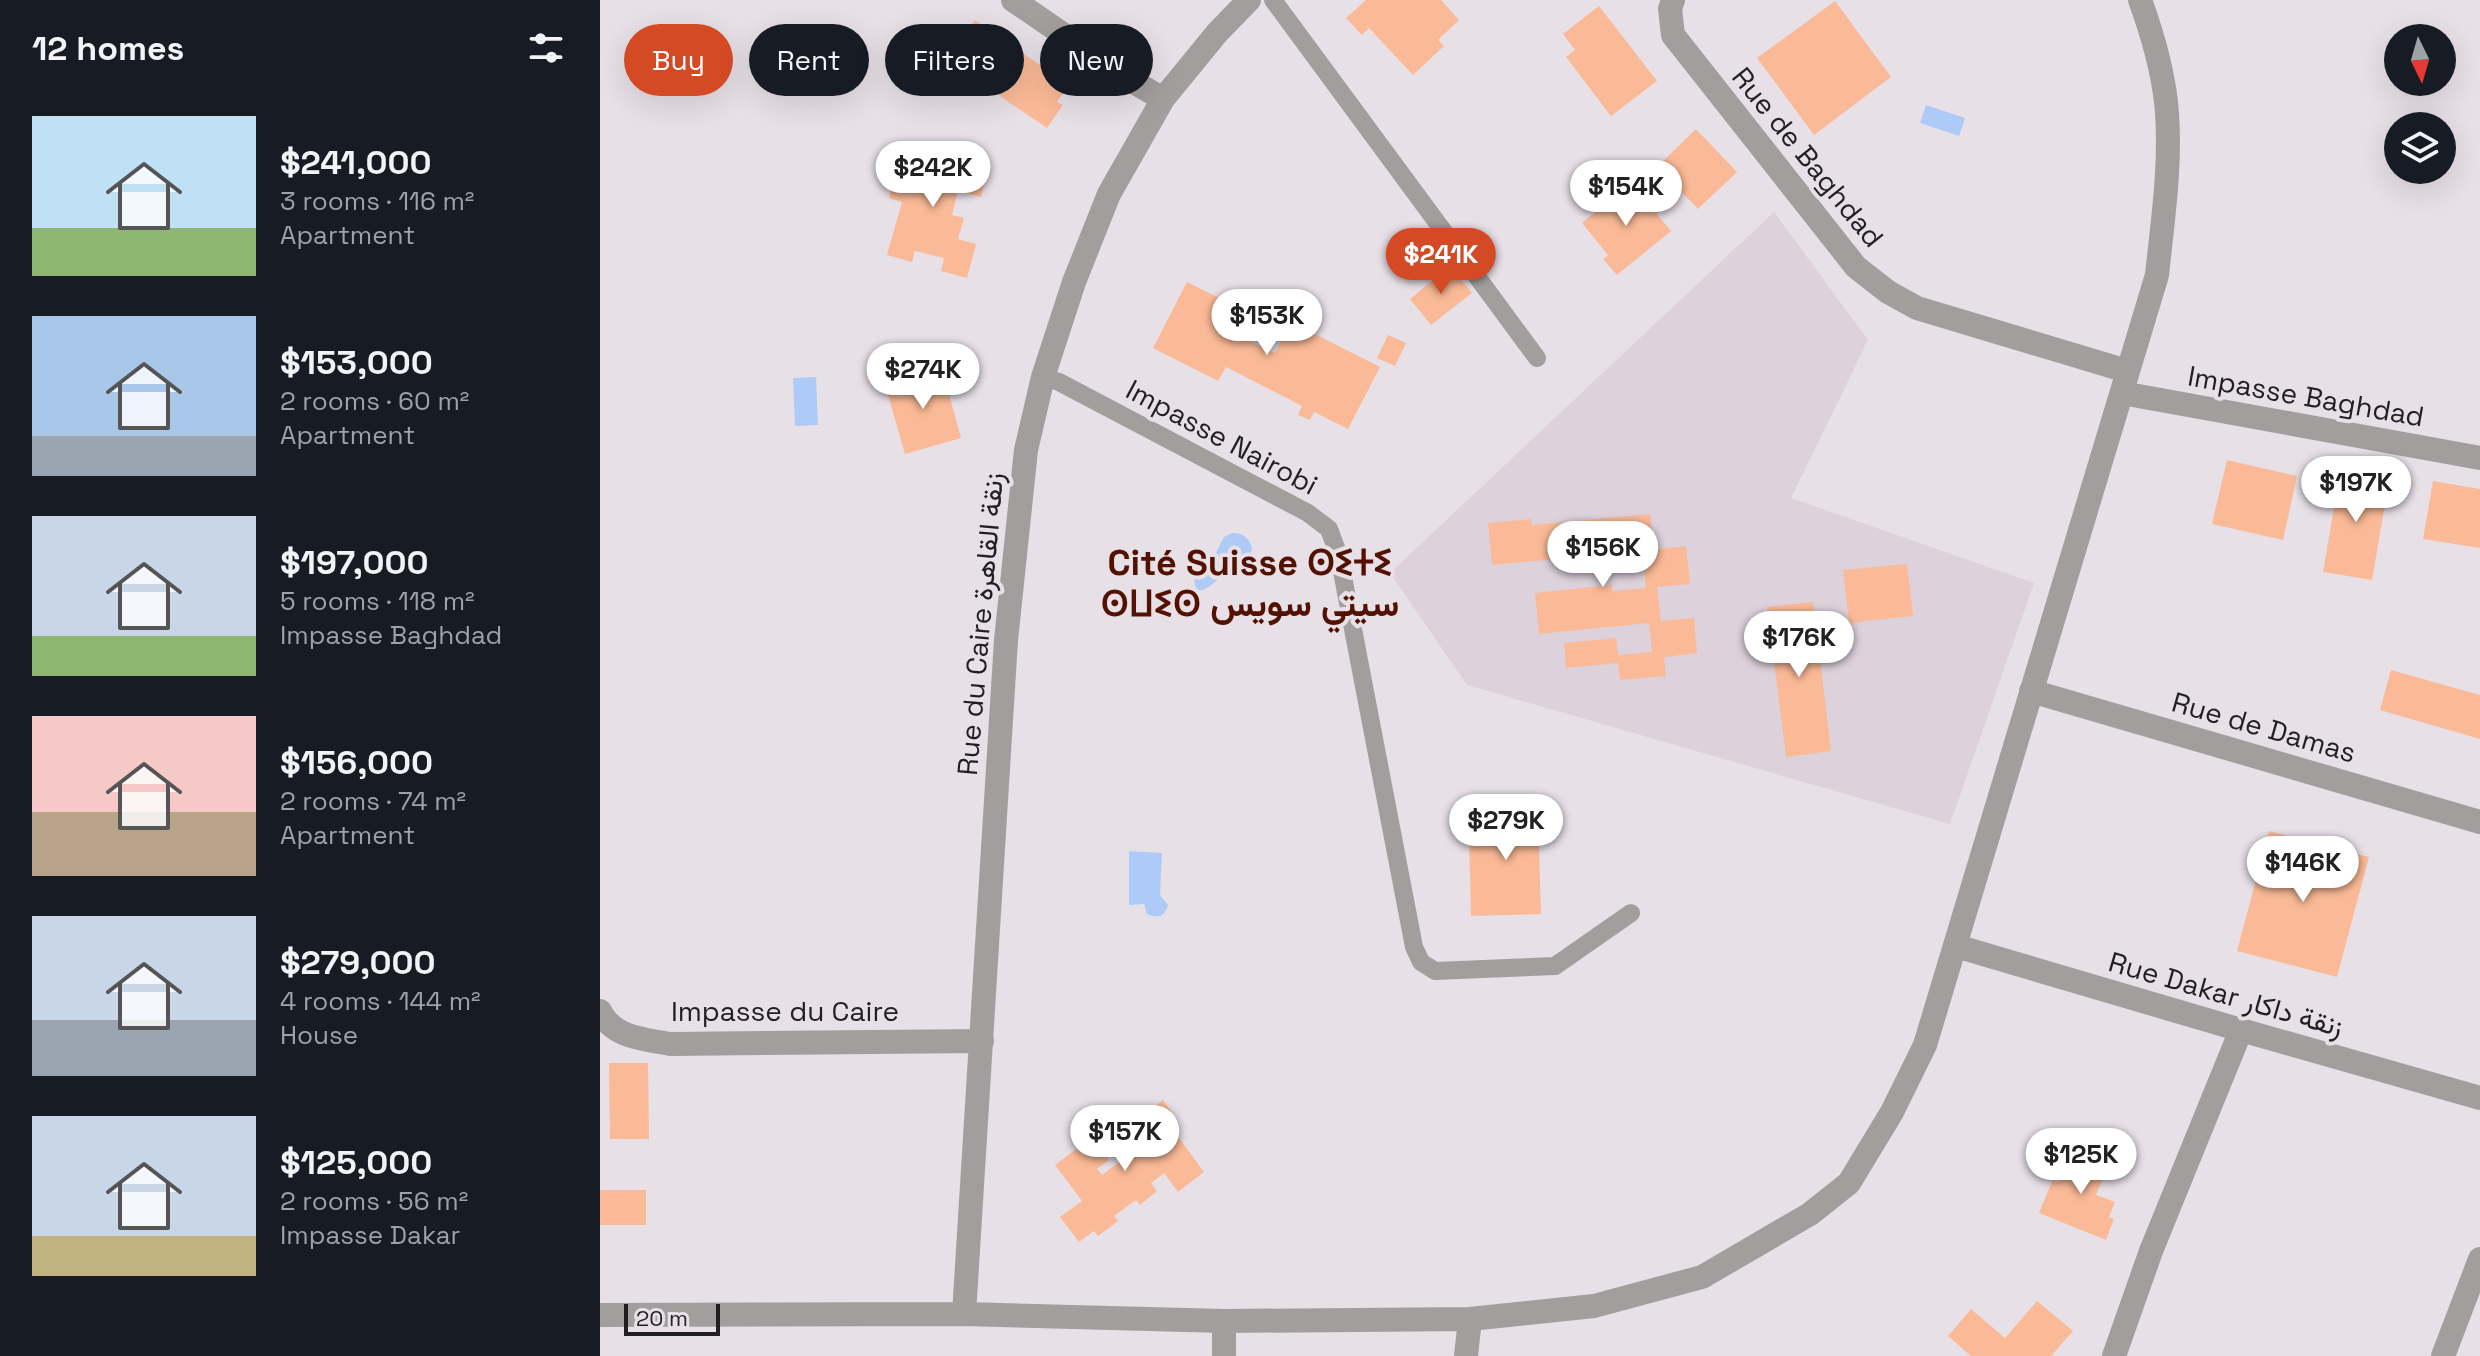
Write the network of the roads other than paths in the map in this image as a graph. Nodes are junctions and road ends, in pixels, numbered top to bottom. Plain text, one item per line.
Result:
1 (1013, 0) edge
2 (1249, 0) edge
3 (1273, 0) edge
4 (1673, 0) edge
5 (2140, 0) edge
6 (1163, 99) junction
7 (1537, 358) dead end
8 (1043, 377) junction
9 (2124, 382) junction
10 (2480, 458) edge
11 (2031, 691) junction
12 (2480, 822) edge
13 (1631, 913) dead end
14 (1956, 946) junction
15 (600, 1011) edge
16 (2241, 1030) junction
17 (982, 1041) junction
18 (2480, 1098) edge
19 (2480, 1259) edge
20 (964, 1314) junction
21 (600, 1315) edge
22 (1470, 1319) junction
23 (1224, 1321) junction
24 (1224, 1356) edge
25 (1466, 1356) edge
26 (2114, 1356) edge
27 (2443, 1356) edge

1 - 6 street
2 - 6 street, Rue du Caire زنقة القاهرة
3 - 7 lane
4 - 9 street, Rue de Baghdad
5 - 9 street
6 - 8 street, Rue du Caire زنقة القاهرة
8 - 13 lane, Impasse Nairobi
8 - 17 street, Rue du Caire زنقة القاهرة
9 - 10 street, Impasse Baghdad
9 - 11 street
11 - 12 street, Rue de Damas
11 - 14 street
14 - 16 street, Rue Dakar زنقة داكار
14 - 22 street
15 - 17 street, Impasse du Caire
16 - 18 street, Rue Dakar زنقة داكار
16 - 26 street
17 - 20 street, Rue du Caire زنقة القاهرة
19 - 27 street
20 - 21 street
20 - 23 street
22 - 23 street
22 - 25 street
23 - 24 street

